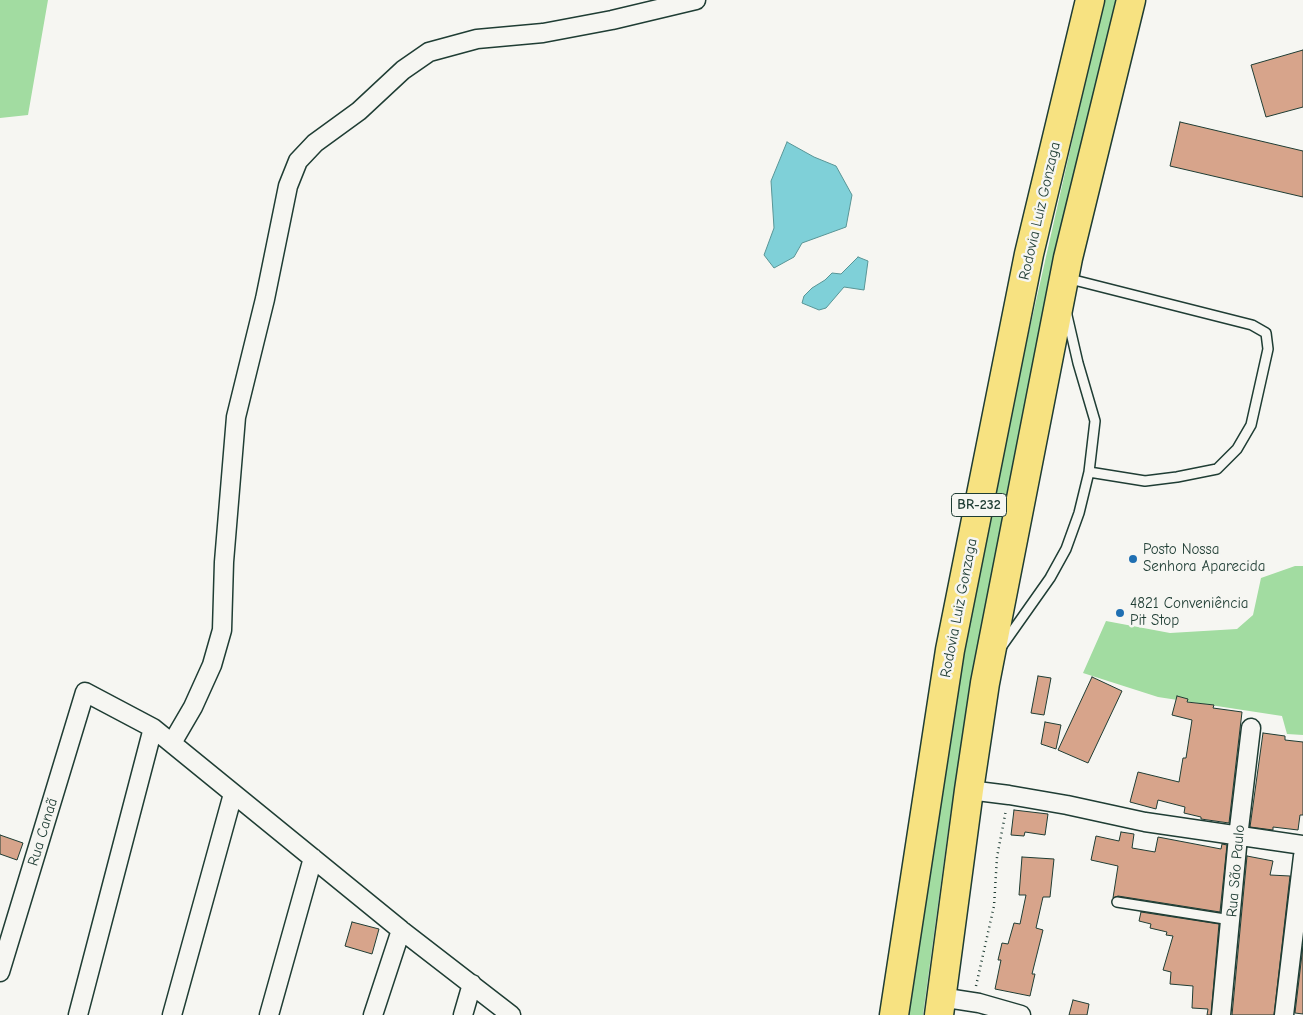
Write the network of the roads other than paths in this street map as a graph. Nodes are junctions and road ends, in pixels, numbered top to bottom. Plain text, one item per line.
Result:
1 (696, 0) edge
2 (1090, 0) edge
3 (1131, 0) edge
4 (1064, 287) junction
5 (1089, 472) junction
6 (985, 683) junction
7 (153, 728) junction
8 (1252, 728) dead end
9 (172, 743) junction
10 (969, 790) junction
11 (233, 794) junction
12 (1238, 837) junction
13 (1303, 845) edge
14 (1303, 856) edge
15 (313, 858) junction
16 (1117, 902) dead end
17 (1231, 920) junction
18 (400, 930) junction
19 (0, 972) edge
20 (472, 984) junction
21 (939, 1006) edge
22 (78, 1015) edge
23 (172, 1015) edge
24 (269, 1015) edge
25 (373, 1015) edge
26 (463, 1015) edge
27 (511, 1015) edge
28 (894, 1015) edge
29 (1021, 1015) edge
30 (1221, 1015) edge
31 (1284, 1015) edge

1 - 9 street
2 - 28 highway, Rodovia Luiz Gonzaga / BR-232
3 - 4 highway, BR-232
4 - 5 lane
4 - 5 lane
4 - 6 highway, BR-232
5 - 6 lane
6 - 10 highway, BR-232
7 - 9 street
7 - 19 street, Rua Canaã
7 - 22 street
8 - 12 street, Rua São Paulo
9 - 11 street
10 - 12 street
10 - 21 highway, BR-232
11 - 15 street
11 - 23 street
12 - 13 street
12 - 17 street, Rua São Paulo
14 - 31 street
15 - 18 street
15 - 24 street
16 - 17 lane
17 - 30 street, Rua São Paulo
18 - 20 street
18 - 25 street
20 - 26 street
20 - 27 street
21 - 29 street

